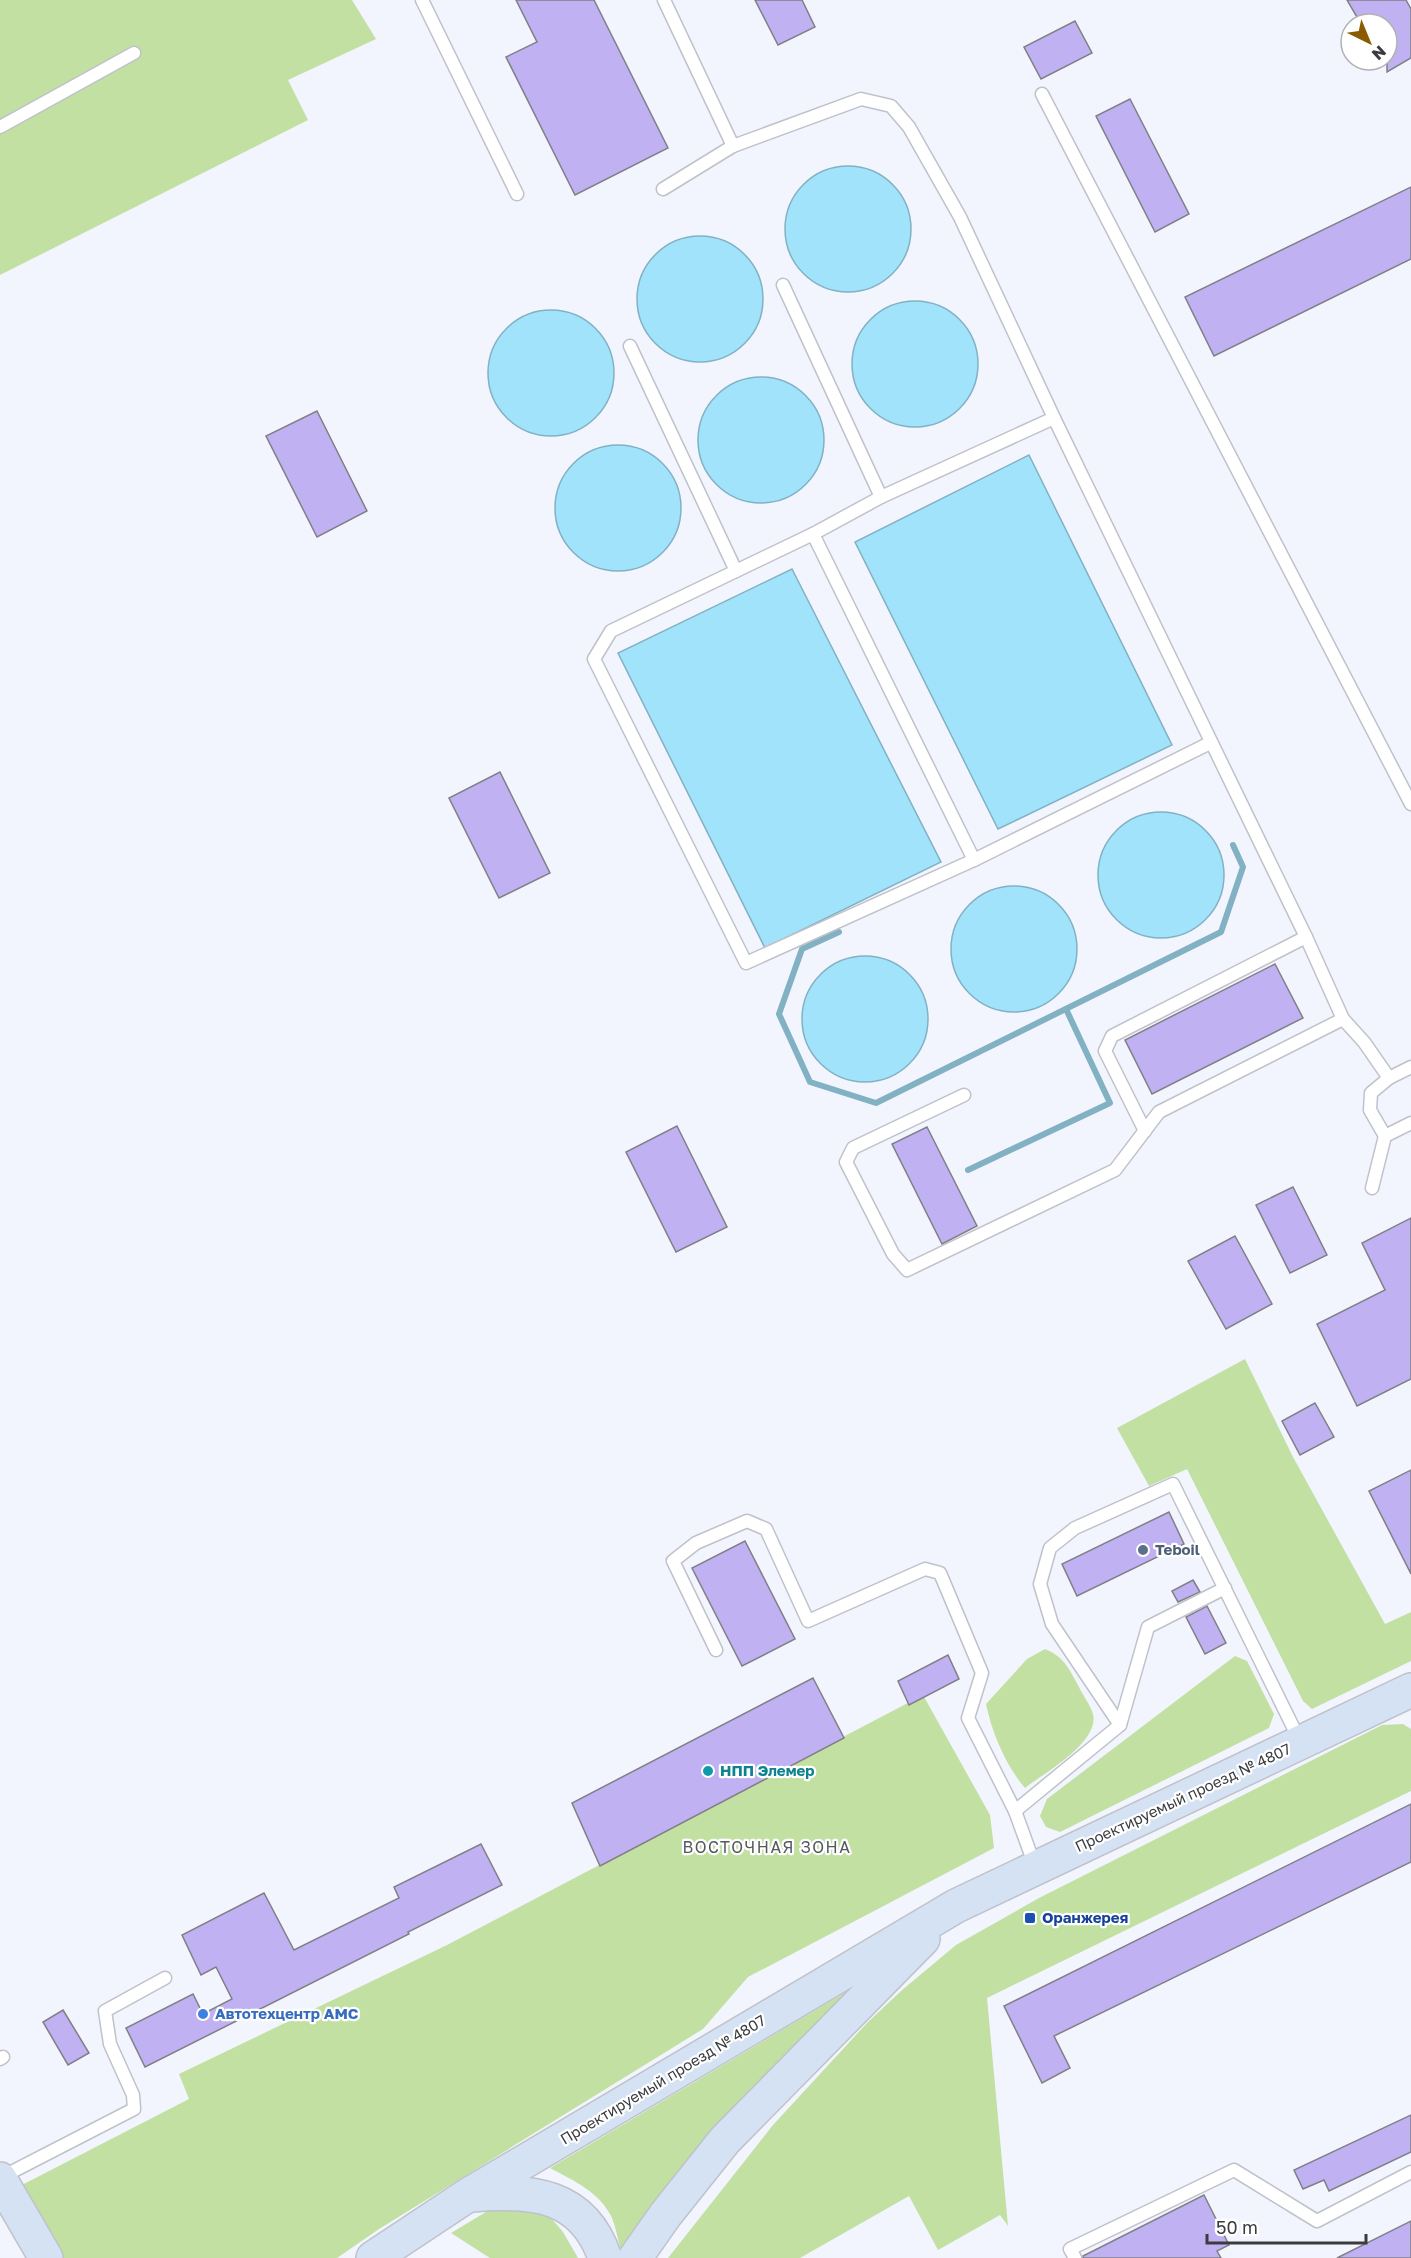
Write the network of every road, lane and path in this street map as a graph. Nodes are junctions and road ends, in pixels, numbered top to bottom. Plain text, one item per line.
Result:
1 (422, 0) edge
2 (664, 0) edge
3 (134, 53) dead end
4 (1042, 94) dead end
5 (0, 127) edge
6 (733, 146) junction
7 (663, 189) dead end
8 (517, 194) dead end
9 (783, 285) dead end
10 (630, 346) dead end
11 (1054, 418) junction
12 (881, 497) junction
13 (813, 534) junction
14 (736, 571) junction
15 (1210, 744) junction
16 (1411, 804) edge
17 (974, 860) junction
18 (1306, 937) junction
19 (1343, 1018) junction
20 (1411, 1067) edge
21 (1389, 1078) junction
22 (964, 1095) dead end
23 (1411, 1124) edge
24 (1145, 1131) junction
25 (1385, 1136) junction
26 (1372, 1188) dead end
27 (1225, 1588) junction
28 (716, 1650) dead end
29 (1409, 1695) edge
30 (1120, 1725) junction
31 (1300, 1743) junction
32 (1015, 1811) junction
33 (1035, 1868) junction
34 (956, 1906) junction
35 (165, 1978) dead end
36 (1411, 2172) edge
37 (0, 2178) edge
38 (468, 2195) junction
39 (46, 2258) edge
40 (373, 2258) edge
41 (605, 2258) edge
42 (635, 2258) edge
43 (1075, 2258) edge

1 - 8 lane
2 - 6 lane
3 - 5 lane
4 - 16 lane
6 - 7 lane
6 - 11 lane
9 - 12 lane
10 - 14 lane
11 - 12 lane
11 - 15 lane
12 - 13 lane
13 - 14 lane
13 - 17 lane
14 - 17 lane
15 - 17 lane
15 - 18 lane
18 - 19 lane
18 - 24 lane
19 - 21 lane
19 - 24 lane
20 - 21 lane
21 - 25 lane
22 - 24 lane
23 - 25 lane
25 - 26 lane
27 - 30 lane
27 - 30 lane
27 - 31 lane
28 - 32 lane
29 - 31 main road, Проектируемый проезд № 4807
30 - 32 lane
31 - 33 main road, Проектируемый проезд № 4807
32 - 33 lane
33 - 34 main road, Проектируемый проезд № 4807
34 - 38 main road, Проектируемый проезд № 4807
34 - 42 main road, Проектируемый проезд № 4807
35 - 37 lane
36 - 43 lane
37 - 39 main road
38 - 40 main road, Проектируемый проезд № 4807
38 - 41 main road

